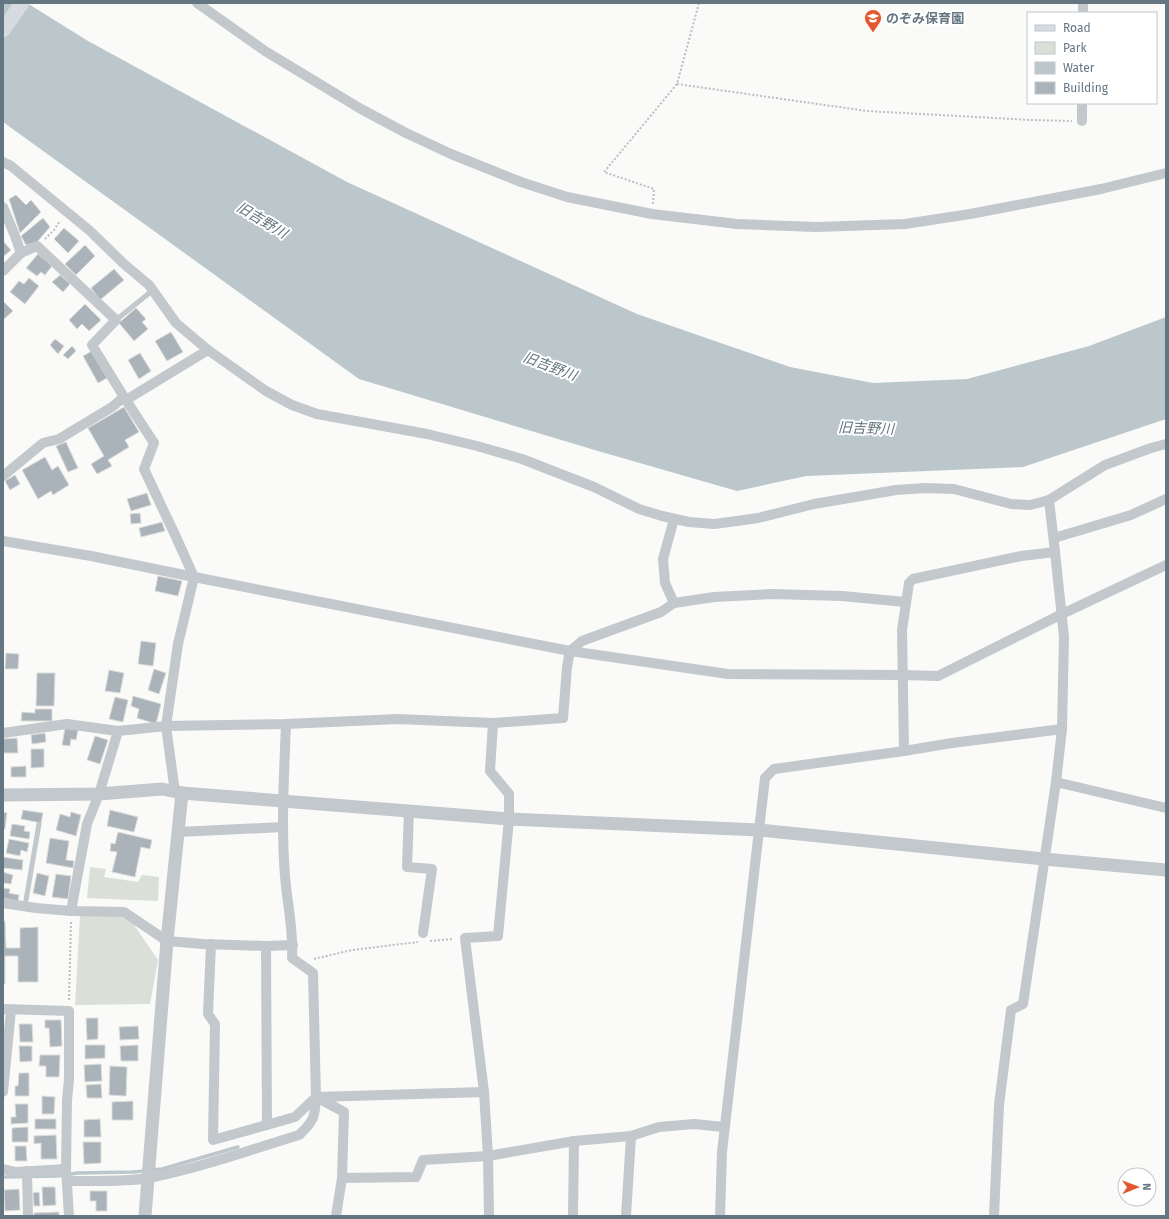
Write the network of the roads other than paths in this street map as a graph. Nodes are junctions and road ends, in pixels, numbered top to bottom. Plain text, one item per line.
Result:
1 (22, 3) edge
2 (196, 3) edge
3 (3, 30) edge
4 (1082, 104) edge
5 (1082, 121) road end
6 (3, 162) edge
7 (1166, 173) edge
8 (3, 207) edge
9 (21, 253) junction
10 (3, 271) edge
11 (153, 290) junction
12 (116, 320) junction
13 (208, 350) junction
14 (125, 398) junction
15 (1166, 444) edge
16 (3, 476) edge
17 (1166, 499) edge
18 (1049, 500) junction
19 (674, 519) junction
20 (1054, 538) junction
21 (3, 541) edge
22 (1055, 552) junction
23 (1166, 565) edge
24 (194, 577) junction
25 (905, 602) junction
26 (674, 603) junction
27 (1062, 614) junction
28 (570, 651) junction
29 (903, 675) junction
30 (493, 723) junction
31 (286, 724) junction
32 (166, 726) junction
33 (1062, 730) junction
34 (118, 731) junction
35 (3, 733) edge
36 (904, 751) junction
37 (1056, 782) junction
38 (178, 792) junction
39 (99, 794) junction
40 (3, 795) edge
41 (282, 801) junction
42 (1166, 808) edge
43 (409, 811) junction
44 (509, 819) junction
45 (39, 824) dead end
46 (283, 827) junction
47 (759, 830) junction
48 (178, 832) junction
49 (1044, 859) junction
50 (1166, 870) edge
51 (3, 903) edge
52 (25, 906) junction
53 (72, 911) junction
54 (424, 939) road end
55 (167, 940) junction
56 (211, 944) junction
57 (293, 945) junction
58 (266, 946) junction
59 (7, 1009) edge
60 (4, 1067) edge
61 (3, 1092) edge
62 (484, 1092) junction
63 (316, 1097) junction
64 (267, 1125) junction
65 (724, 1127) junction
66 (631, 1136) junction
67 (574, 1141) junction
68 (488, 1156) junction
69 (3, 1169) edge
70 (66, 1169) junction
71 (27, 1171) junction
72 (149, 1178) junction
73 (342, 1178) junction
74 (67, 1181) junction
75 (28, 1216) edge
76 (69, 1216) edge
77 (145, 1216) edge
78 (336, 1216) edge
79 (489, 1216) edge
80 (573, 1216) edge
81 (626, 1216) edge
82 (720, 1216) edge
83 (994, 1216) edge

1 - 3 main road
2 - 7 street
4 - 5 street
6 - 11 street
8 - 9 street
9 - 10 street
9 - 12 street
11 - 12 lane
11 - 13 street
12 - 14 street
13 - 14 street
13 - 19 street
14 - 16 street
14 - 24 street
15 - 18 street
17 - 20 street
18 - 19 street
18 - 20 street
19 - 26 street
20 - 22 street
21 - 24 street
22 - 25 street
22 - 27 street
23 - 27 street
24 - 28 street
24 - 32 street
25 - 26 street
25 - 29 street
26 - 28 street
27 - 29 street
27 - 33 street
28 - 29 street
28 - 30 street
29 - 36 street
30 - 31 street
30 - 44 street
31 - 32 street
31 - 41 street
32 - 34 street
32 - 38 street
33 - 36 street
33 - 37 street
34 - 35 street
34 - 39 street
36 - 47 street
37 - 42 street
37 - 49 street
38 - 39 street
38 - 41 street
38 - 48 street
39 - 40 street
39 - 53 street
41 - 43 street
41 - 46 street
43 - 44 street
43 - 54 street
44 - 47 street
44 - 62 street
45 - 52 lane
46 - 48 street
46 - 57 street
47 - 49 street
47 - 65 street
48 - 55 street
49 - 50 street
49 - 83 street
51 - 52 street
52 - 53 street
53 - 55 street
55 - 56 street
55 - 72 street
56 - 58 street
56 - 64 street
57 - 58 street
57 - 63 street
58 - 64 street
59 - 60 street
59 - 70 street
60 - 61 street
62 - 63 street
62 - 68 street
63 - 64 street
63 - 72 street
63 - 73 street
65 - 66 street
65 - 82 street
66 - 67 street
66 - 81 street
67 - 68 street
67 - 80 street
68 - 73 street
68 - 79 street
69 - 71 street
70 - 71 street
70 - 74 street
71 - 75 street
72 - 74 street
72 - 77 street
73 - 78 street
74 - 76 street

